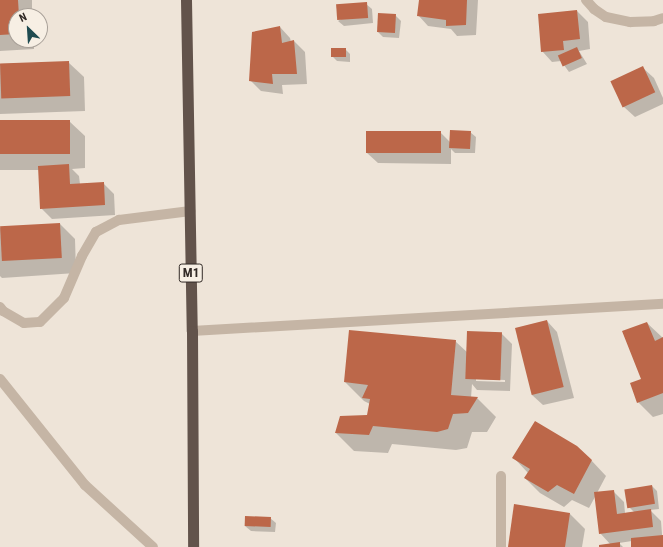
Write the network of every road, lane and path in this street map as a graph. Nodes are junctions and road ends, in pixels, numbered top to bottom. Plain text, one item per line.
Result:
1 (186, 0) edge
2 (586, 0) edge
3 (663, 18) edge
4 (190, 211) junction
5 (663, 304) edge
6 (0, 308) edge
7 (192, 332) junction
8 (0, 379) edge
9 (501, 476) dead end
10 (153, 547) edge
11 (193, 547) edge
12 (501, 547) edge

1 - 4 highway, M1
2 - 3 street
4 - 6 street
4 - 7 highway, M1
5 - 7 street
7 - 11 highway, M1
8 - 10 street
9 - 12 street

